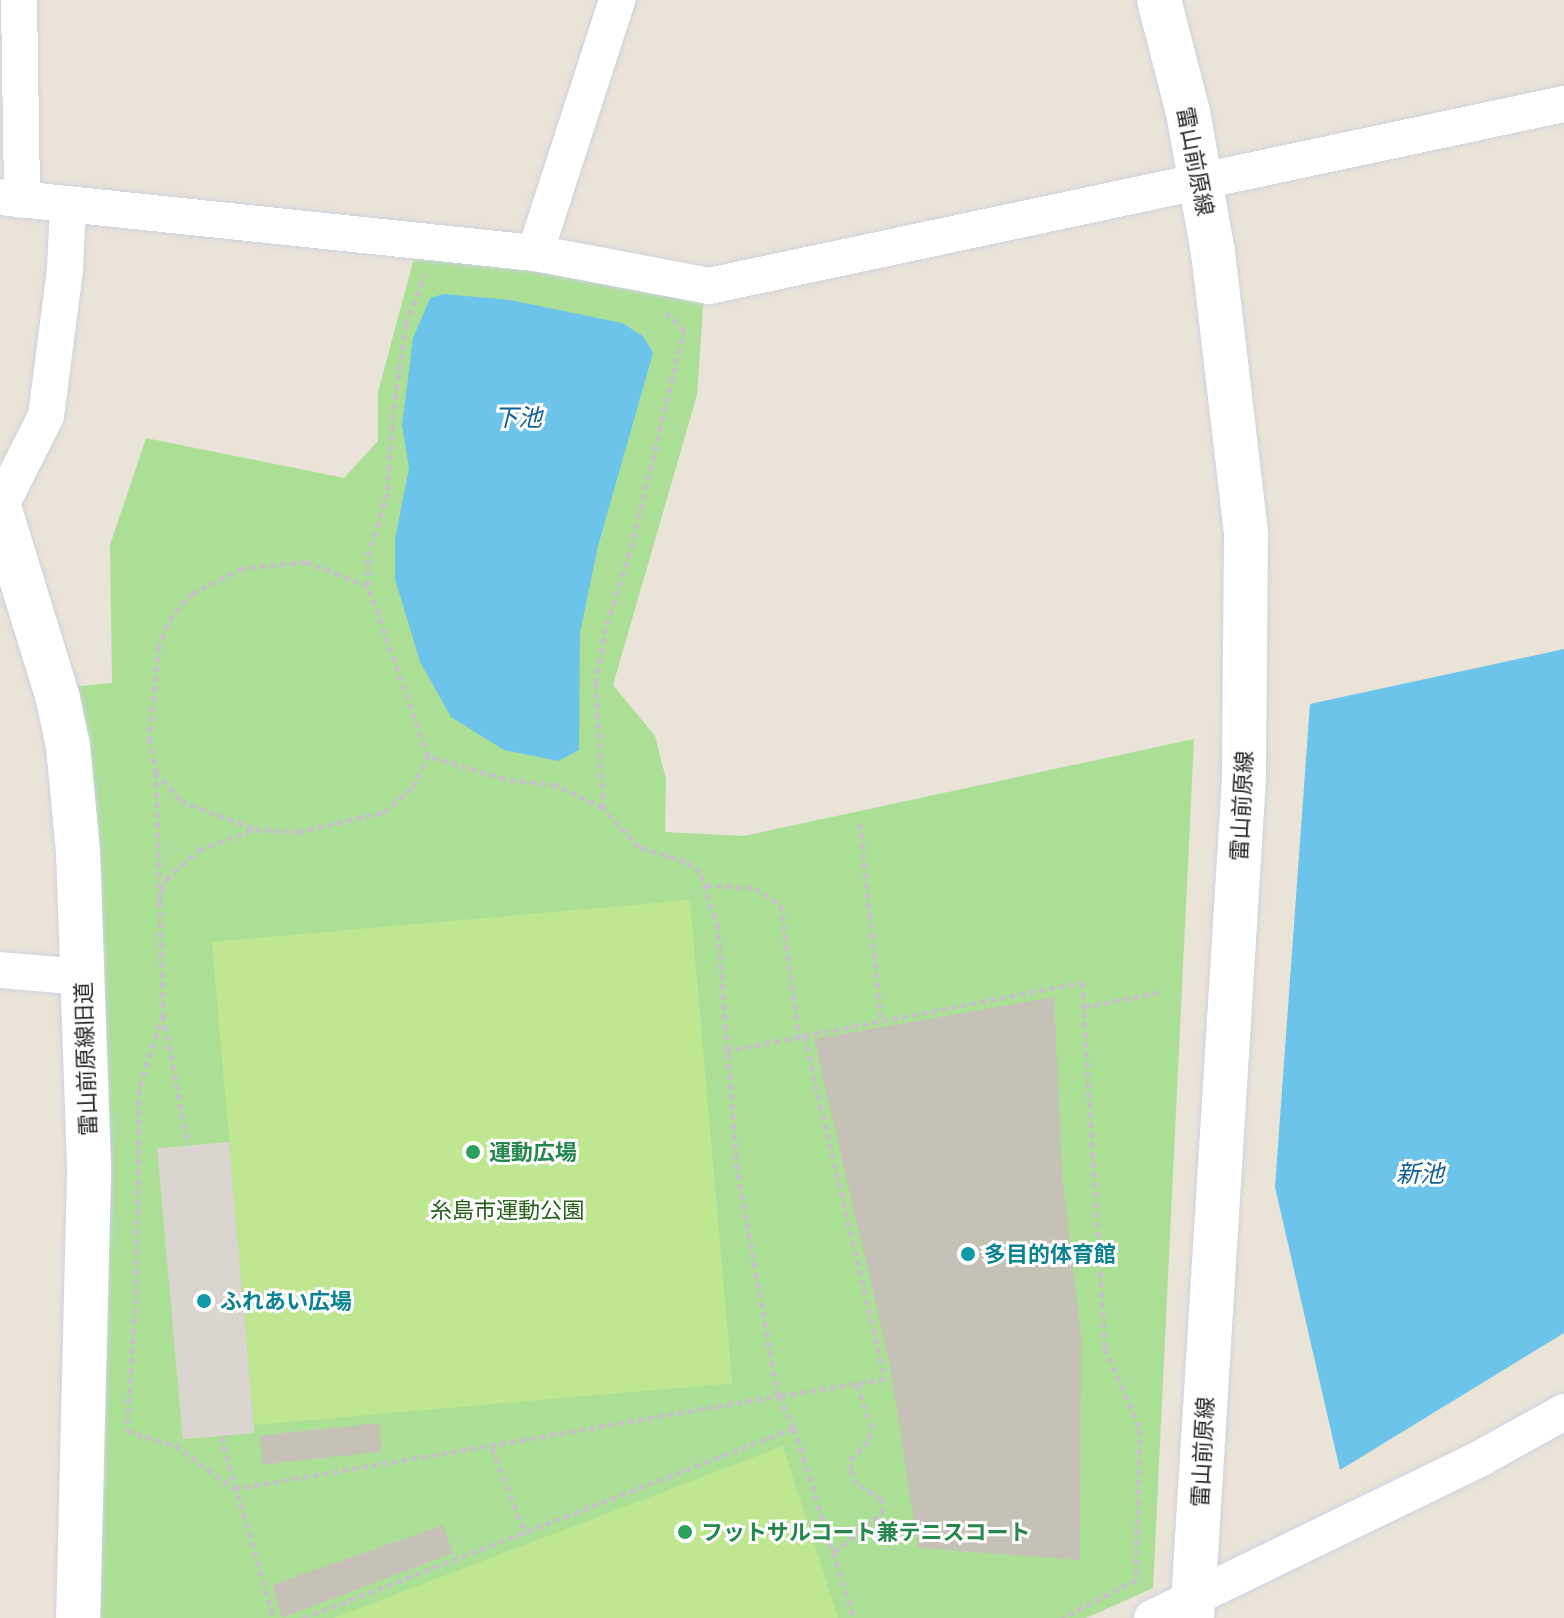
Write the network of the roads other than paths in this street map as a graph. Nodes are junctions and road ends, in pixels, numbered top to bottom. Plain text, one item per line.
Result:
1 (19, 0) edge
2 (617, 0) edge
3 (1159, 0) edge
4 (1564, 104) edge
5 (1201, 182) junction
6 (11, 198) edge
7 (68, 205) junction
8 (535, 253) junction
9 (0, 508) edge
10 (0, 970) edge
11 (83, 977) junction
12 (1564, 1412) edge
13 (1192, 1609) edge
14 (78, 1618) edge
15 (1152, 1618) edge

1 - 6 street
2 - 8 street
3 - 5 main road, 雷山前原線
4 - 5 street
5 - 8 street
5 - 13 main road, 雷山前原線
6 - 7 street
7 - 8 street
7 - 9 street
9 - 11 main road, 雷山前原線旧道
10 - 11 street
11 - 14 main road, 雷山前原線旧道
12 - 13 street
13 - 15 street

